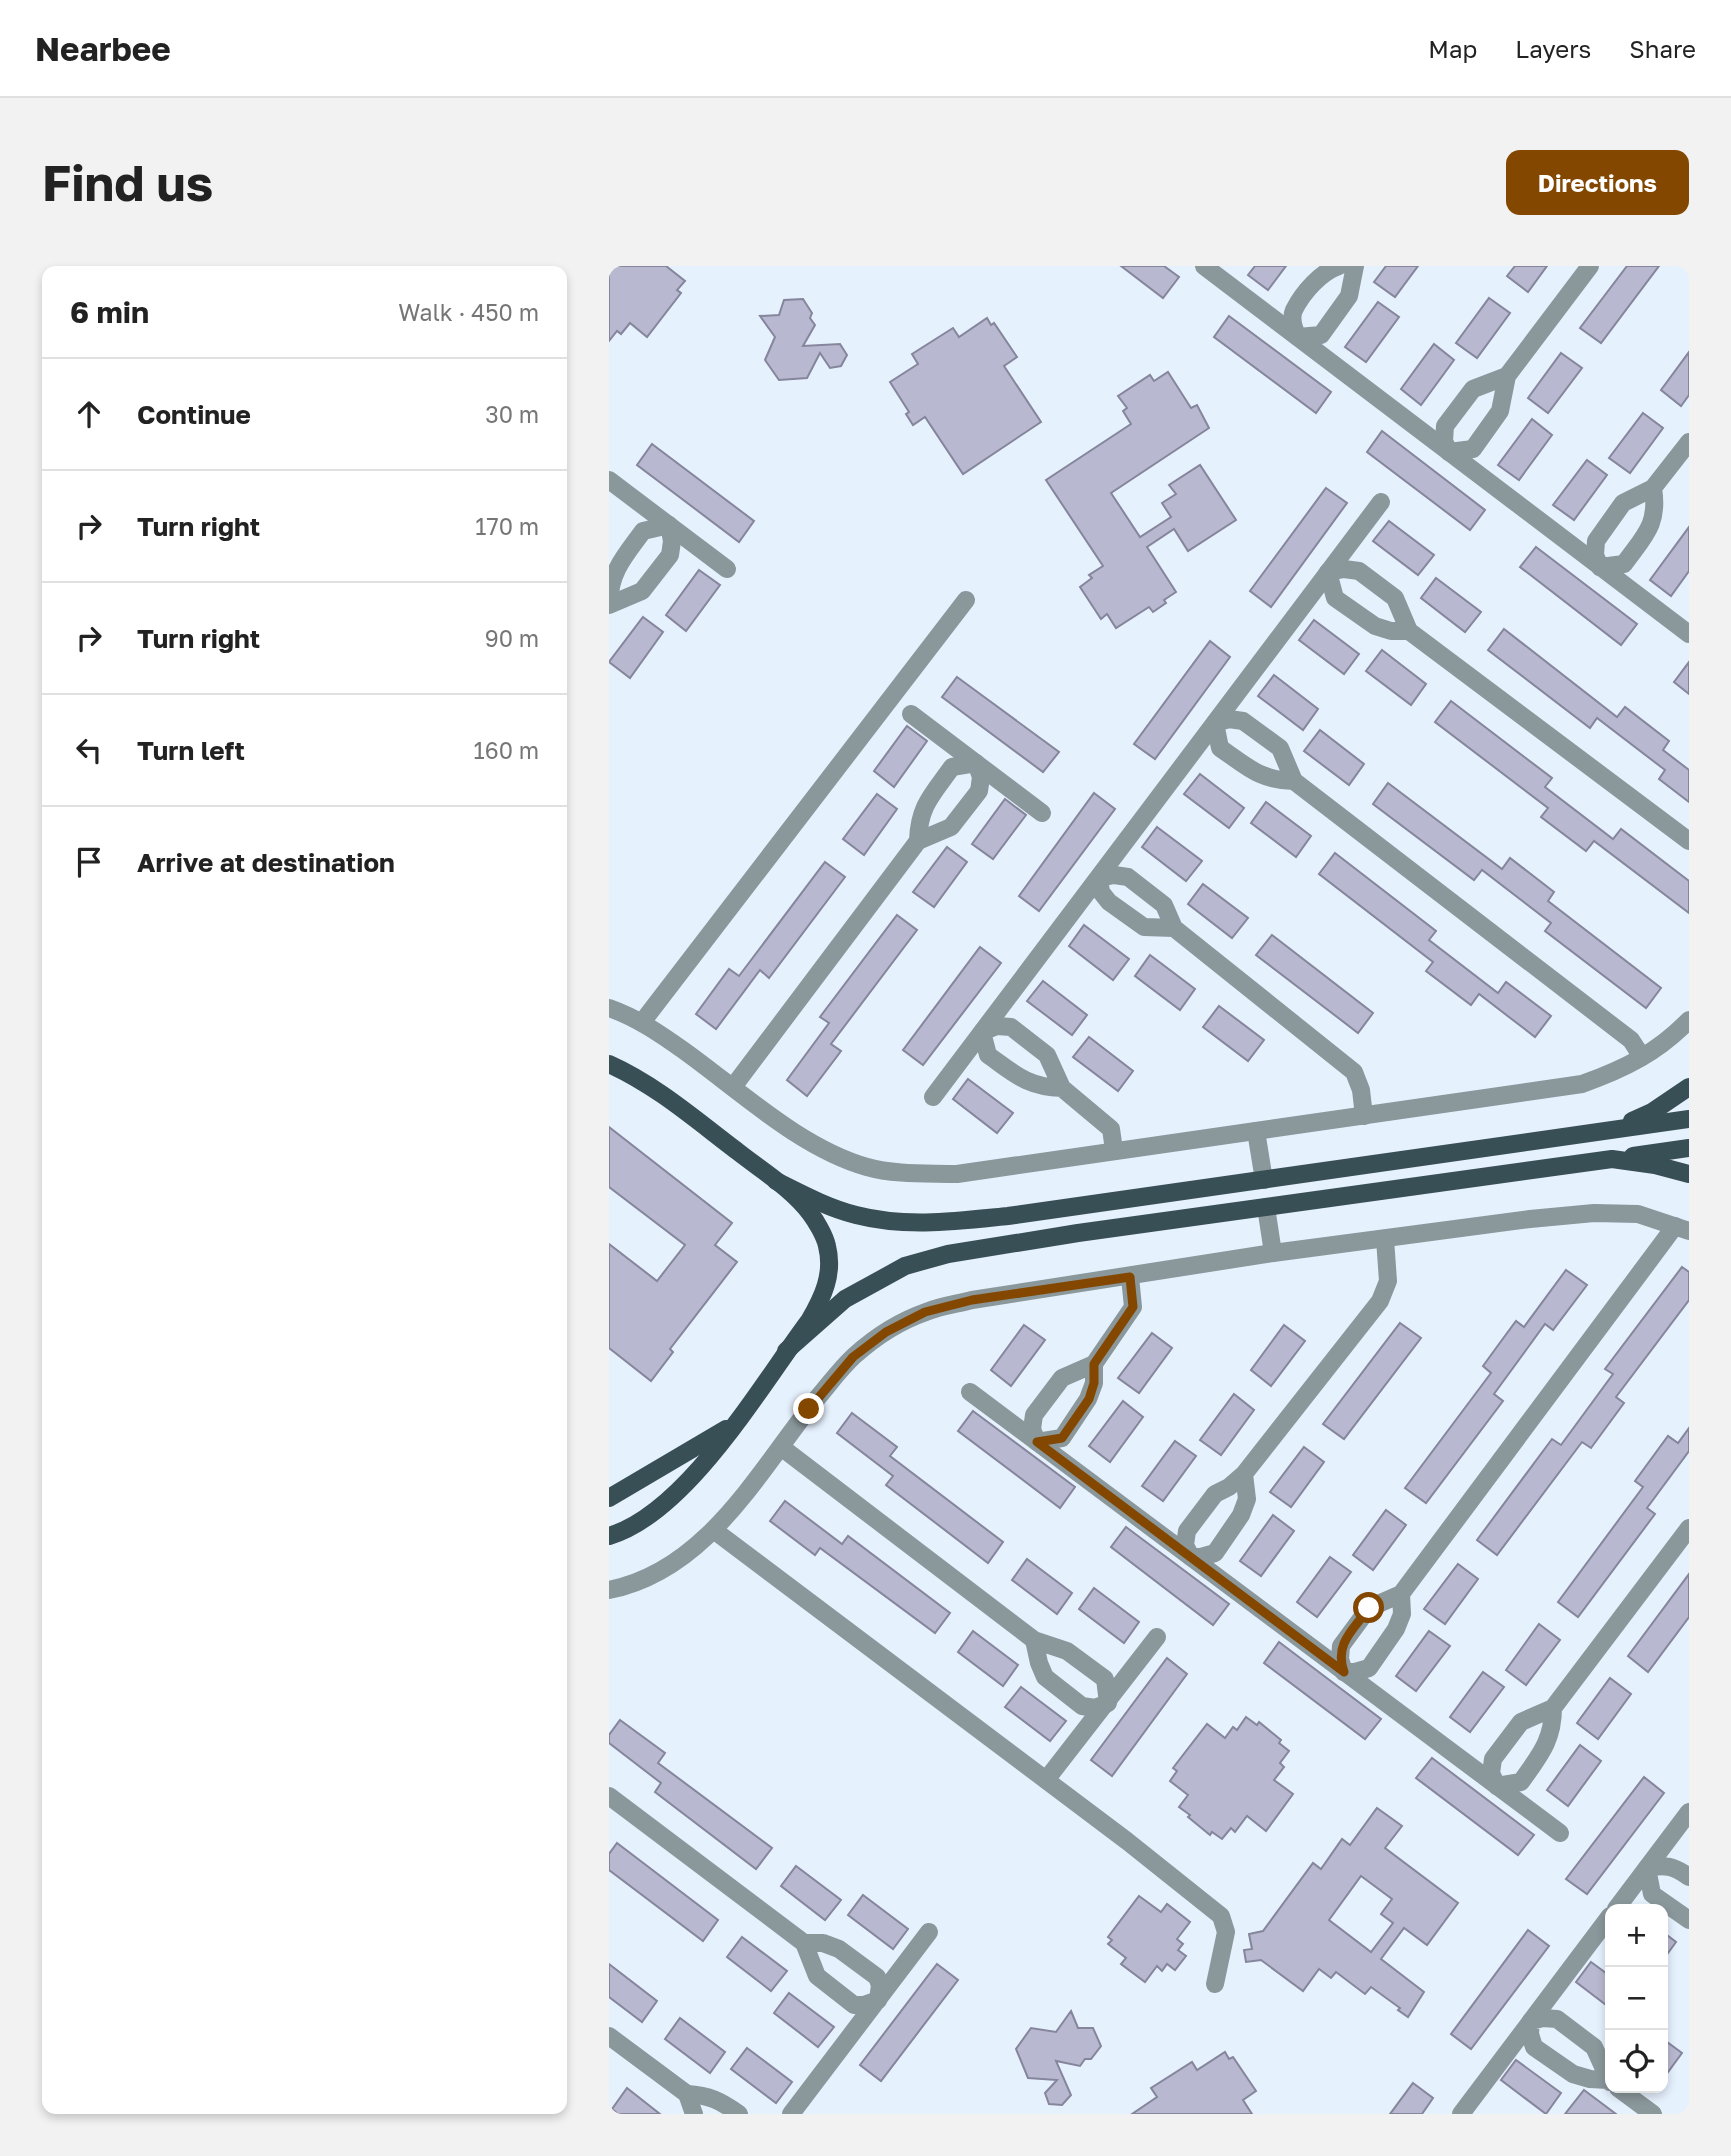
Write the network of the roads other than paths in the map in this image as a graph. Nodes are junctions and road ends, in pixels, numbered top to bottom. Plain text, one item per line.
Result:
1 (1204, 266) edge
2 (1339, 266) edge
3 (1355, 266) edge
4 (1590, 266) edge
5 (1298, 337) junction
6 (1507, 376) junction
7 (1689, 442) edge
8 (1449, 452) junction
9 (609, 480) edge
10 (1653, 488) junction
11 (1381, 502) dead end
12 (669, 525) junction
13 (1600, 567) junction
14 (727, 569) dead end
15 (1328, 572) junction
16 (967, 600) dead end
17 (609, 604) edge
18 (1409, 632) junction
19 (1689, 634) edge
20 (911, 714) dead end
21 (1215, 723) junction
22 (976, 764) junction
23 (1294, 781) junction
24 (1042, 813) dead end
25 (918, 841) junction
26 (1689, 841) edge
27 (1099, 878) junction
28 (1174, 928) junction
29 (609, 1008) edge
30 (1689, 1020) edge
31 (643, 1021) junction
32 (982, 1032) junction
33 (1642, 1058) junction
34 (609, 1064) edge
35 (733, 1087) junction
36 (1689, 1087) edge
37 (1062, 1088) junction
38 (933, 1097) dead end
39 (1364, 1116) junction
40 (1689, 1119) edge
41 (1256, 1131) junction
42 (1610, 1131) junction
43 (1689, 1148) edge
44 (1114, 1150) junction
45 (1448, 1154) junction
46 (1612, 1159) junction
47 (1689, 1174) edge
48 (1263, 1180) junction
49 (776, 1181) junction
50 (1452, 1181) junction
51 (1074, 1207) junction
52 (1266, 1207) junction
53 (1682, 1229) edge
54 (1078, 1233) junction
55 (1385, 1239) junction
56 (1273, 1254) junction
57 (1130, 1277) junction
58 (786, 1351) junction
59 (1094, 1364) junction
60 (970, 1392) dead end
61 (734, 1424) junction
62 (1037, 1442) junction
63 (781, 1447) junction
64 (1244, 1474) junction
65 (609, 1498) edge
66 (1689, 1528) edge
67 (715, 1531) junction
68 (609, 1536) edge
69 (1191, 1557) junction
70 (609, 1590) edge
71 (1401, 1594) junction
72 (1157, 1637) dead end
73 (1034, 1640) junction
74 (1344, 1672) junction
75 (1108, 1703) junction
76 (1553, 1708) junction
77 (1046, 1780) junction
78 (1497, 1786) junction
79 (609, 1796) edge
80 (1689, 1812) edge
81 (1560, 1833) dead end
82 (1647, 1868) junction
83 (1689, 1877) edge
84 (1620, 1904) edge
85 (1689, 1920) edge
86 (1605, 1923) edge
87 (929, 1931) dead end
88 (804, 1943) junction
89 (1215, 1984) dead end
90 (878, 2000) junction
91 (1531, 2021) junction
92 (609, 2036) edge
93 (1605, 2069) edge
94 (1605, 2082) edge
95 (1625, 2093) edge
96 (687, 2094) junction
97 (694, 2114) edge
98 (739, 2114) edge
99 (791, 2114) edge
100 (1461, 2114) edge
101 (1653, 2114) edge

1 - 5 street
2 - 5 street
3 - 5 street
4 - 6 street
5 - 8 street
6 - 8 street
6 - 8 street
7 - 10 street
8 - 13 street
9 - 12 street
10 - 13 street
10 - 13 street
11 - 15 street
12 - 14 street
12 - 17 street
12 - 17 street
13 - 19 street
15 - 18 street
15 - 18 street
15 - 21 street
16 - 31 street
18 - 26 street
20 - 22 street
21 - 23 street
21 - 23 street
21 - 27 street
22 - 24 street
22 - 25 street
22 - 25 street
23 - 33 street
25 - 35 street
27 - 28 street
27 - 28 street
27 - 32 street
28 - 39 street
29 - 31 street
30 - 33 street
31 - 35 street
32 - 37 street
32 - 37 street
32 - 38 street
33 - 39 street
34 - 49 main road
35 - 44 street
36 - 42 main road
37 - 44 street
39 - 41 street
40 - 42 main road
41 - 44 street
41 - 48 street
42 - 45 main road
43 - 46 main road
45 - 48 main road
45 - 50 main road
46 - 47 main road
46 - 50 main road
48 - 51 main road
49 - 51 main road
49 - 58 main road
50 - 52 main road
51 - 54 main road
52 - 54 main road
52 - 56 street
53 - 55 street
53 - 71 street
54 - 58 main road
55 - 56 street
55 - 64 street
56 - 57 street
57 - 59 street
57 - 63 street
58 - 61 main road
59 - 62 street
59 - 62 street
60 - 62 street
61 - 65 main road
61 - 68 main road
62 - 69 street
63 - 67 street
63 - 73 street
64 - 69 street
64 - 69 street
66 - 76 street
67 - 70 street
67 - 77 street
69 - 74 street
71 - 74 street
71 - 74 street
72 - 75 street
73 - 75 street
73 - 75 street
74 - 78 street
75 - 77 street
76 - 78 street
76 - 78 street
77 - 89 street
78 - 81 street
79 - 88 street
80 - 82 street
82 - 83 street
82 - 84 street
82 - 85 street
86 - 91 street
87 - 90 street
88 - 90 street
88 - 90 street
90 - 99 street
91 - 93 street
91 - 94 street
91 - 100 street
92 - 96 street
95 - 101 street
96 - 97 street
96 - 98 street

